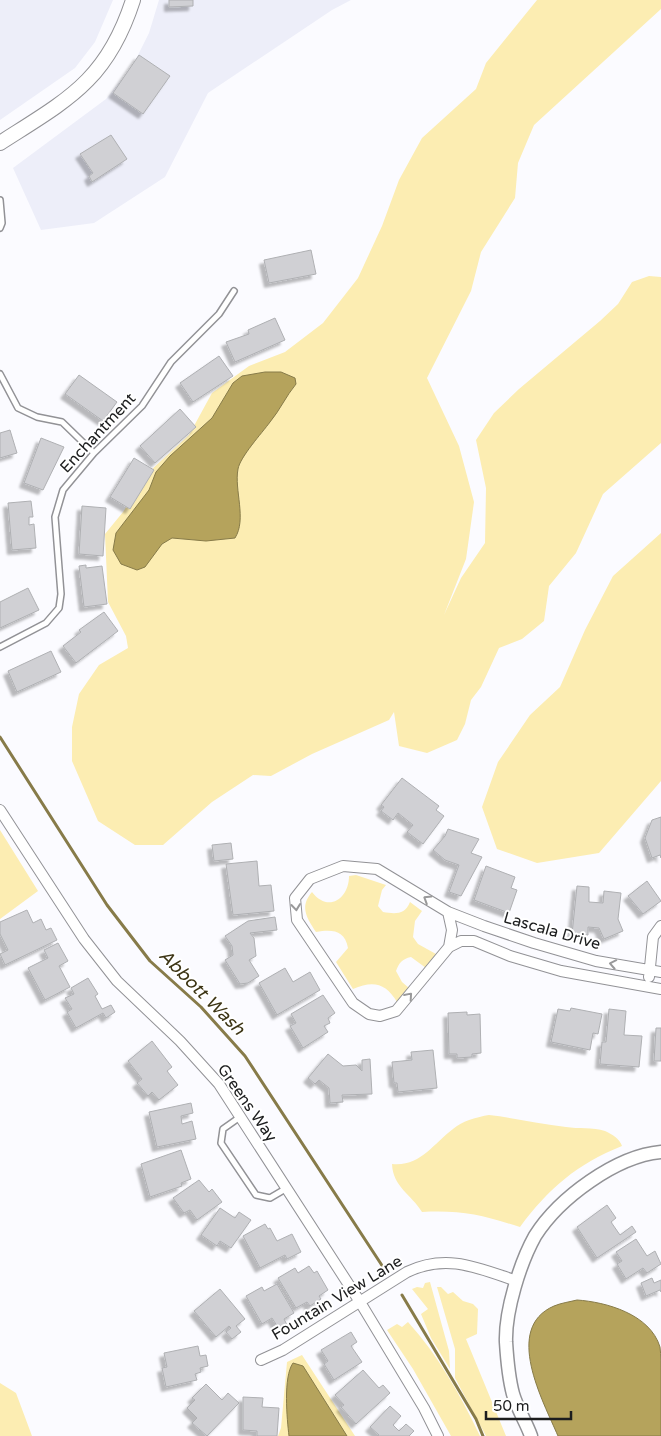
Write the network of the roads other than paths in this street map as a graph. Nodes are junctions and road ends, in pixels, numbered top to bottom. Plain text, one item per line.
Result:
1 (133, 0) edge
2 (0, 143) edge
3 (0, 200) edge
4 (0, 228) edge
5 (234, 292) dead end
6 (0, 374) edge
7 (94, 453) junction
8 (0, 648) edge
9 (0, 810) edge
10 (448, 912) junction
11 (661, 926) edge
12 (449, 947) junction
13 (649, 971) junction
14 (661, 972) edge
15 (648, 987) junction
16 (661, 989) edge
17 (240, 1117) junction
18 (661, 1152) edge
19 (287, 1188) junction
20 (517, 1281) junction
21 (360, 1302) junction
22 (261, 1360) dead end
23 (438, 1436) edge
24 (532, 1436) edge

1 - 2 main road
3 - 4 lane
5 - 7 lane, Enchantment
6 - 7 lane
7 - 8 lane, Enchantment
9 - 17 street, Greens Way
10 - 12 street
10 -> 12 street, Lascala Drive
13 -> 10 street, Lascala Drive
11 - 13 street
12 - 15 street, Lascala Drive
13 - 14 street, Lascala Drive
13 - 15 street
15 - 16 street, Lascala Drive
17 - 19 street, Greens Way
17 - 19 lane
18 - 20 street
19 - 21 street, Greens Way
20 - 21 street, Fountain View Lane
20 - 24 street
21 - 22 street, Fountain View Lane
21 - 23 street, Greens Way

